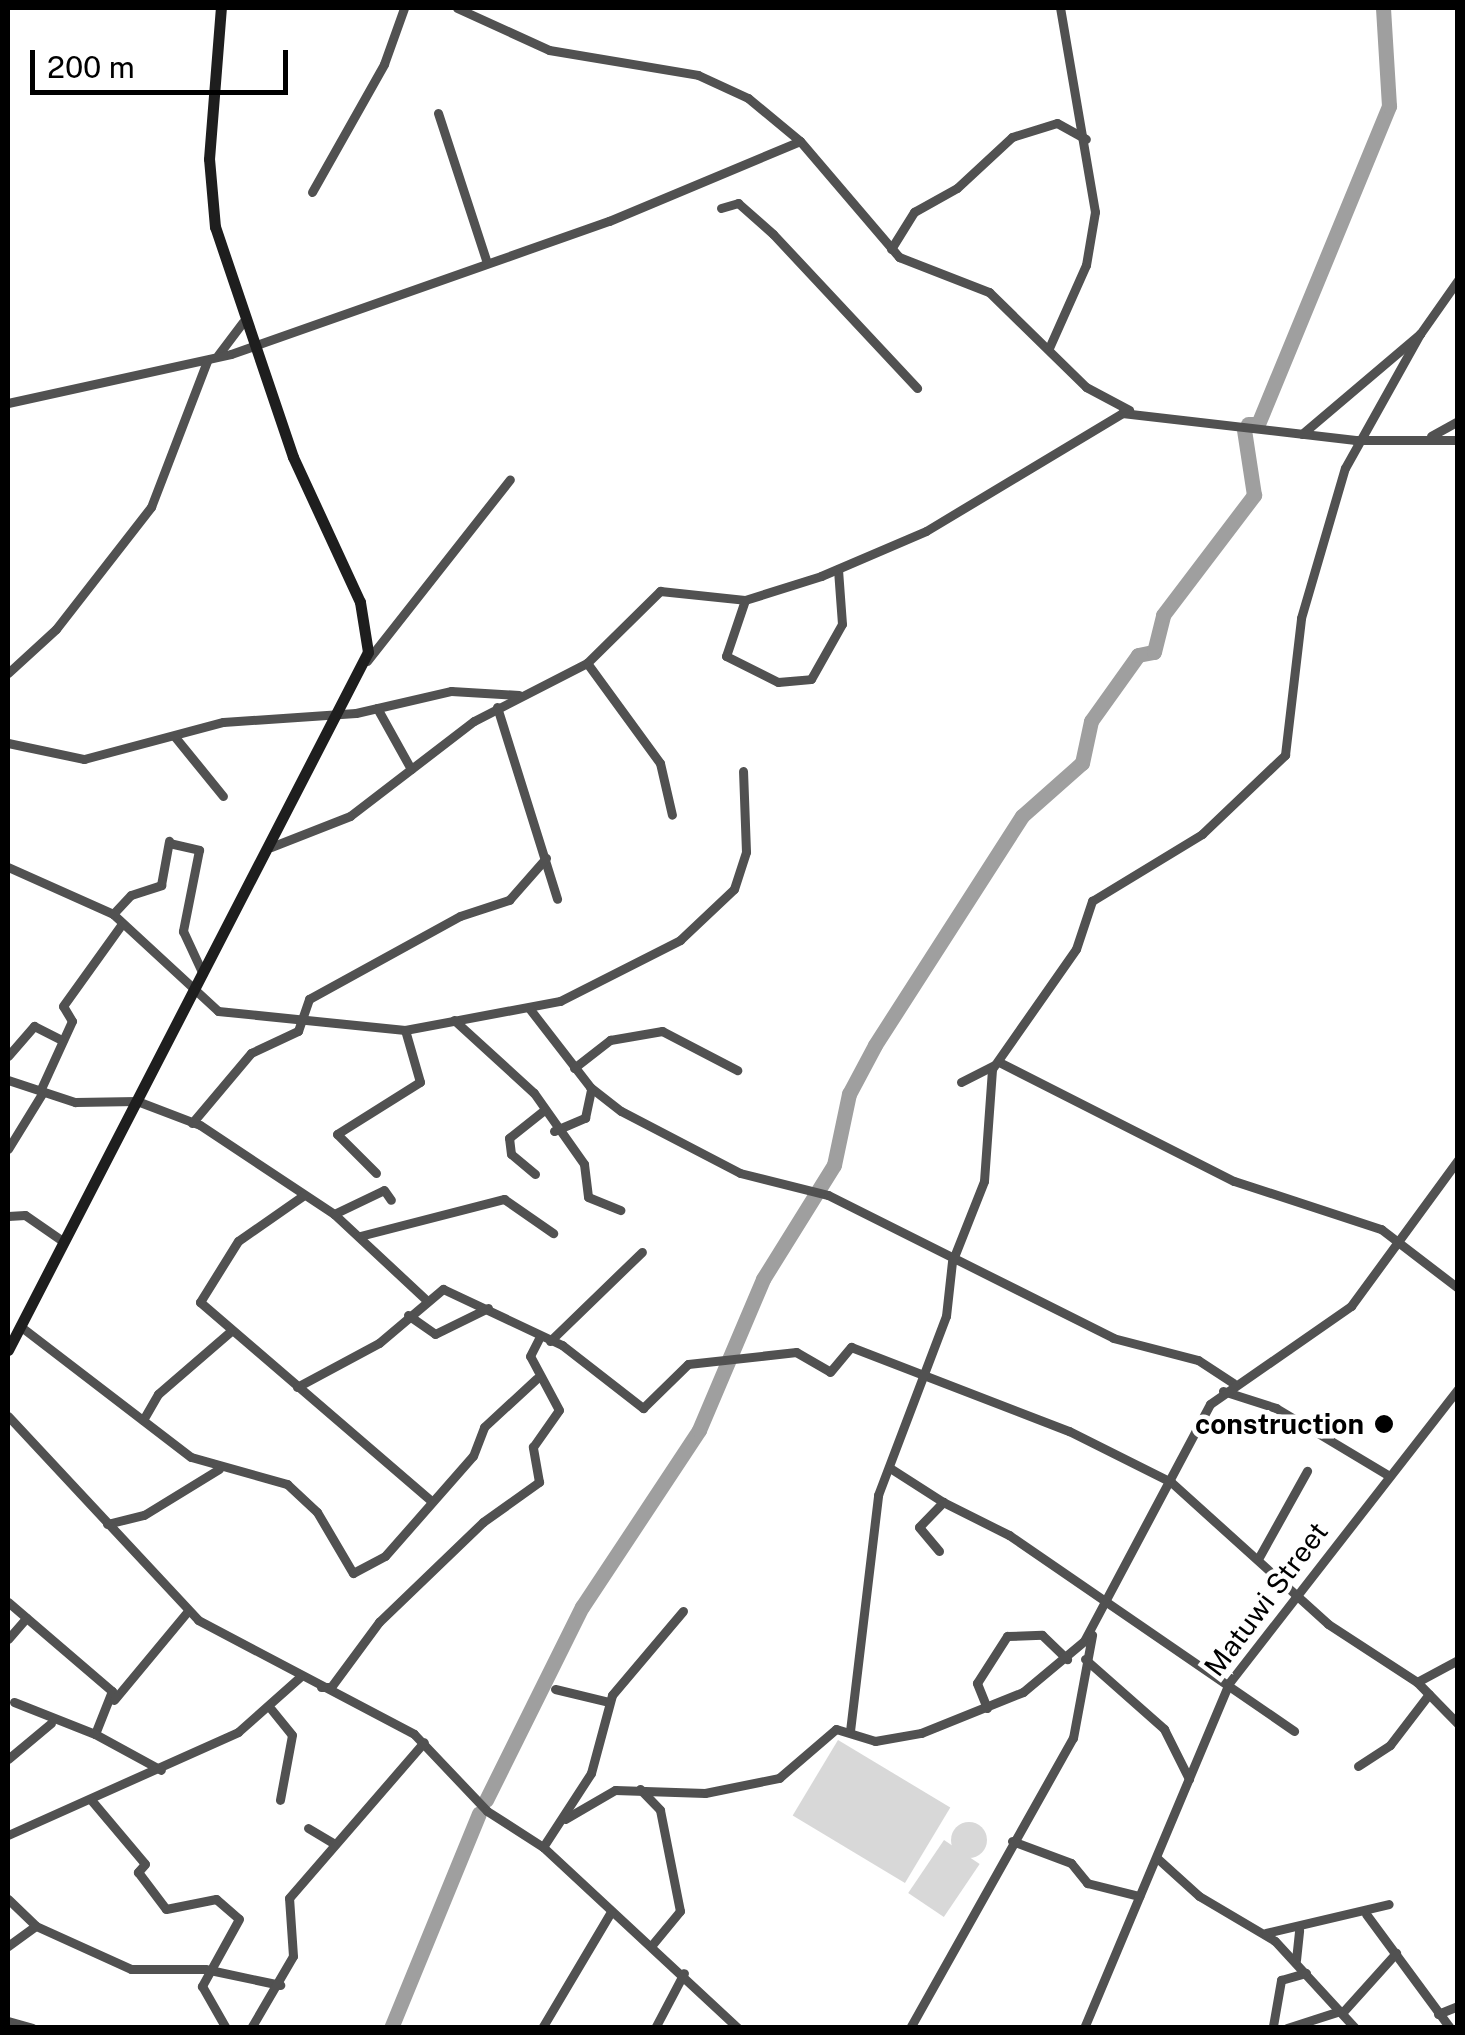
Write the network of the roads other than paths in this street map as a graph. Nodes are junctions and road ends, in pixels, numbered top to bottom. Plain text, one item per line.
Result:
1 (221, 8) edge
2 (404, 8) edge
3 (457, 8) edge
4 (1060, 8) edge
5 (438, 113) dead end
6 (1088, 140) junction
7 (800, 141) junction
8 (312, 192) dead end
9 (721, 208) dead end
10 (891, 249) junction
11 (486, 260) junction
12 (1458, 280) edge
13 (242, 322) junction
14 (1420, 334) junction
15 (250, 346) junction
16 (1049, 348) junction
17 (212, 358) junction
18 (916, 388) dead end
19 (8, 403) edge
20 (1132, 411) junction
21 (1458, 421) edge
22 (1302, 434) junction
23 (1429, 438) junction
24 (1366, 440) junction
25 (1458, 440) edge
26 (510, 479) dead end
27 (838, 569) junction
28 (745, 600) junction
29 (587, 662) junction
30 (364, 665) junction
31 (8, 673) edge
32 (519, 695) junction
33 (497, 707) junction
34 (378, 708) junction
35 (341, 714) junction
36 (175, 737) junction
37 (8, 743) edge
38 (411, 770) junction
39 (743, 771) dead end
40 (224, 796) dead end
41 (672, 815) dead end
42 (271, 847) junction
43 (546, 858) junction
44 (8, 866) edge
45 (557, 899) dead end
46 (113, 914) junction
47 (122, 924) junction
48 (203, 974) junction
49 (192, 994) junction
50 (530, 1008) junction
51 (454, 1020) junction
52 (305, 1022) junction
53 (404, 1030) junction
54 (62, 1040) junction
55 (8, 1056) edge
56 (998, 1063) junction
57 (574, 1068) junction
58 (737, 1070) dead end
59 (8, 1080) edge
60 (961, 1082) dead end
61 (590, 1087) junction
62 (42, 1091) junction
63 (136, 1102) junction
64 (543, 1111) junction
65 (192, 1123) junction
66 (554, 1130) junction
67 (8, 1149) edge
68 (1458, 1160) edge
69 (376, 1172) dead end
70 (535, 1174) dead end
71 (304, 1194) junction
72 (391, 1200) dead end
73 (620, 1210) dead end
74 (334, 1214) junction
75 (8, 1216) edge
76 (553, 1232) dead end
77 (360, 1236) junction
78 (64, 1242) junction
79 (1401, 1244) junction
80 (642, 1252) dead end
81 (952, 1262) junction
82 (1458, 1288) edge
83 (425, 1299) junction
84 (488, 1308) junction
85 (408, 1314) junction
86 (20, 1326) junction
87 (231, 1331) junction
88 (538, 1338) junction
89 (550, 1341) junction
90 (8, 1350) edge
91 (922, 1372) junction
92 (536, 1378) junction
93 (1234, 1383) junction
94 (297, 1387) junction
95 (1458, 1389) edge
96 (1223, 1392) junction
97 (158, 1394) junction
98 (128, 1408) junction
99 (8, 1416) edge
100 (143, 1420) junction
101 (221, 1468) junction
102 (890, 1468) junction
103 (1307, 1471) dead end
104 (1388, 1475) junction
105 (1171, 1482) junction
106 (432, 1501) junction
107 (943, 1502) junction
108 (107, 1524) junction
109 (938, 1551) dead end
110 (1258, 1559) junction
111 (1295, 1593) junction
112 (8, 1602) edge
113 (1106, 1605) junction
114 (188, 1612) junction
115 (683, 1612) dead end
116 (26, 1618) junction
117 (1095, 1623) junction
118 (8, 1639) edge
119 (1085, 1658) junction
120 (1067, 1659) junction
121 (1458, 1660) edge
122 (300, 1678) junction
123 (1417, 1682) junction
124 (1229, 1683) junction
125 (318, 1687) junction
126 (555, 1689) dead end
127 (1429, 1694) junction
128 (112, 1701) junction
129 (14, 1702) dead end
130 (608, 1702) junction
131 (987, 1708) junction
132 (271, 1709) junction
133 (51, 1723) junction
134 (1458, 1724) edge
135 (850, 1731) junction
136 (1294, 1731) dead end
137 (95, 1734) junction
138 (424, 1742) junction
139 (8, 1759) edge
140 (1358, 1766) dead end
141 (161, 1770) junction
142 (1188, 1779) junction
143 (637, 1788) junction
144 (280, 1800) dead end
145 (92, 1801) junction
146 (565, 1819) junction
147 (308, 1828) dead end
148 (8, 1835) edge
149 (1012, 1841) junction
150 (333, 1843) junction
151 (543, 1848) junction
152 (1157, 1858) junction
153 (1139, 1896) junction
154 (8, 1899) edge
155 (1389, 1904) dead end
156 (610, 1912) junction
157 (1366, 1914) junction
158 (36, 1926) junction
159 (1299, 1930) junction
160 (1266, 1933) junction
161 (652, 1945) junction
162 (8, 1946) edge
163 (1396, 1953) junction
164 (1296, 1960) junction
165 (206, 1969) junction
166 (684, 1972) junction
167 (1306, 1973) junction
168 (280, 1985) junction
169 (1458, 2006) edge
170 (1341, 2012) junction
171 (1438, 2014) junction
172 (8, 2021) edge
173 (1272, 2026) edge
174 (32, 2028) edge
175 (226, 2028) edge
176 (250, 2028) edge
177 (542, 2028) edge
178 (656, 2028) edge
179 (738, 2028) edge
180 (910, 2028) edge
181 (1084, 2028) edge
182 (1287, 2028) edge
183 (1355, 2028) edge
184 (1450, 2028) edge

1 - 13 street
2 - 8 street
3 - 7 street
4 - 6 street
5 - 11 street
6 - 10 street
6 - 16 street
7 - 10 street
7 - 11 street
9 - 18 street
10 - 16 street
11 - 15 street
12 - 14 street
13 - 15 street
13 - 17 street
14 - 22 street
14 - 24 street
15 - 17 street
15 - 30 street
16 - 20 street
17 - 19 street
17 - 31 street
20 - 22 street
20 - 27 street
21 - 23 street
22 - 24 street
23 - 24 street
23 - 25 street
24 - 56 street
26 - 30 street
27 - 28 street
27 - 28 street
28 - 29 street
29 - 32 street
29 - 41 street
30 - 35 street
32 - 33 street
32 - 34 street
33 - 38 street
33 - 43 street
34 - 35 street
34 - 38 street
35 - 36 street
35 - 42 street
36 - 37 street
36 - 40 street
38 - 42 street
39 - 50 street
42 - 48 street
43 - 45 street
43 - 52 street
44 - 46 street
46 - 47 street
46 - 48 street
47 - 49 street
47 - 54 street
48 - 49 street
49 - 52 street
49 - 63 street
50 - 51 street
50 - 57 street
51 - 53 street
51 - 64 street
52 - 53 street
52 - 65 street
53 - 69 street
54 - 55 street
54 - 62 street
56 - 60 street
56 - 79 street
56 - 81 street
57 - 58 street
57 - 61 street
59 - 62 street
61 - 66 street
61 - 81 street
62 - 63 street
62 - 67 street
63 - 65 street
63 - 78 street
64 - 66 street
64 - 70 street
65 - 71 street
66 - 73 street
68 - 79 street
71 - 74 street
71 - 87 street
72 - 74 street
74 - 77 street
75 - 78 street
76 - 77 street
77 - 83 street
78 - 86 street
79 - 82 street
79 - 93 street
80 - 89 street
81 - 91 street
81 - 93 street
83 - 84 street
83 - 85 street
84 - 85 street
84 - 88 street
85 - 94 street
86 - 90 street
86 - 98 street
87 - 94 street
87 - 97 street
88 - 89 street
88 - 92 street
89 - 91 street
91 - 102 street
91 - 105 street
92 - 106 street
92 - 125 street
93 - 96 street
94 - 106 street
95 - 104 street, Matuwi Street
96 - 104 street
96 - 105 street
97 - 98 street
97 - 100 street
98 - 100 street
99 - 108 street
100 - 101 street
101 - 106 street
101 - 108 street
102 - 107 street
102 - 135 street
103 - 110 street
104 - 111 street, Matuwi Street
105 - 110 street
105 - 113 street
107 - 109 street
107 - 113 street
108 - 114 street
110 - 111 street
111 - 123 street
111 - 124 street, Matuwi Street
112 - 116 street
113 - 117 street
113 - 124 street
114 - 122 street
114 - 128 street
115 - 130 street
116 - 118 street
116 - 128 street
117 - 119 street
117 - 120 street
119 - 142 street
119 - 149 street
120 - 131 street
120 - 131 street
121 - 123 street
122 - 125 street
122 - 132 street
123 - 127 street
124 - 136 street
124 - 142 street, Matuwi Street
125 - 138 street
126 - 130 street
127 - 134 street
127 - 140 street
128 - 137 street
129 - 133 street
130 - 146 street
131 - 135 street
132 - 141 street
132 - 144 street
133 - 137 street
133 - 139 street
135 - 143 street
137 - 141 street
138 - 150 street
138 - 151 street
141 - 145 street
142 - 152 street, Matuwi Street
143 - 146 street
143 - 161 street
145 - 148 street
145 - 165 street
146 - 151 street
147 - 150 street
149 - 153 street
149 - 180 street
150 - 168 street
151 - 156 street
152 - 153 street, Matuwi Street
152 - 160 street
153 - 181 street, Matuwi Street
154 - 158 street
155 - 157 street
156 - 161 street
156 - 177 street
157 - 159 street
157 - 163 street
158 - 162 street
158 - 165 street
159 - 160 street
159 - 164 street
160 - 164 street
161 - 166 street
163 - 170 street
163 - 171 street
164 - 167 street
165 - 168 street
165 - 175 street
166 - 178 street
166 - 179 street
167 - 170 street
167 - 173 street
168 - 176 street
169 - 171 street
170 - 182 street
170 - 183 street
171 - 184 street
172 - 174 street

